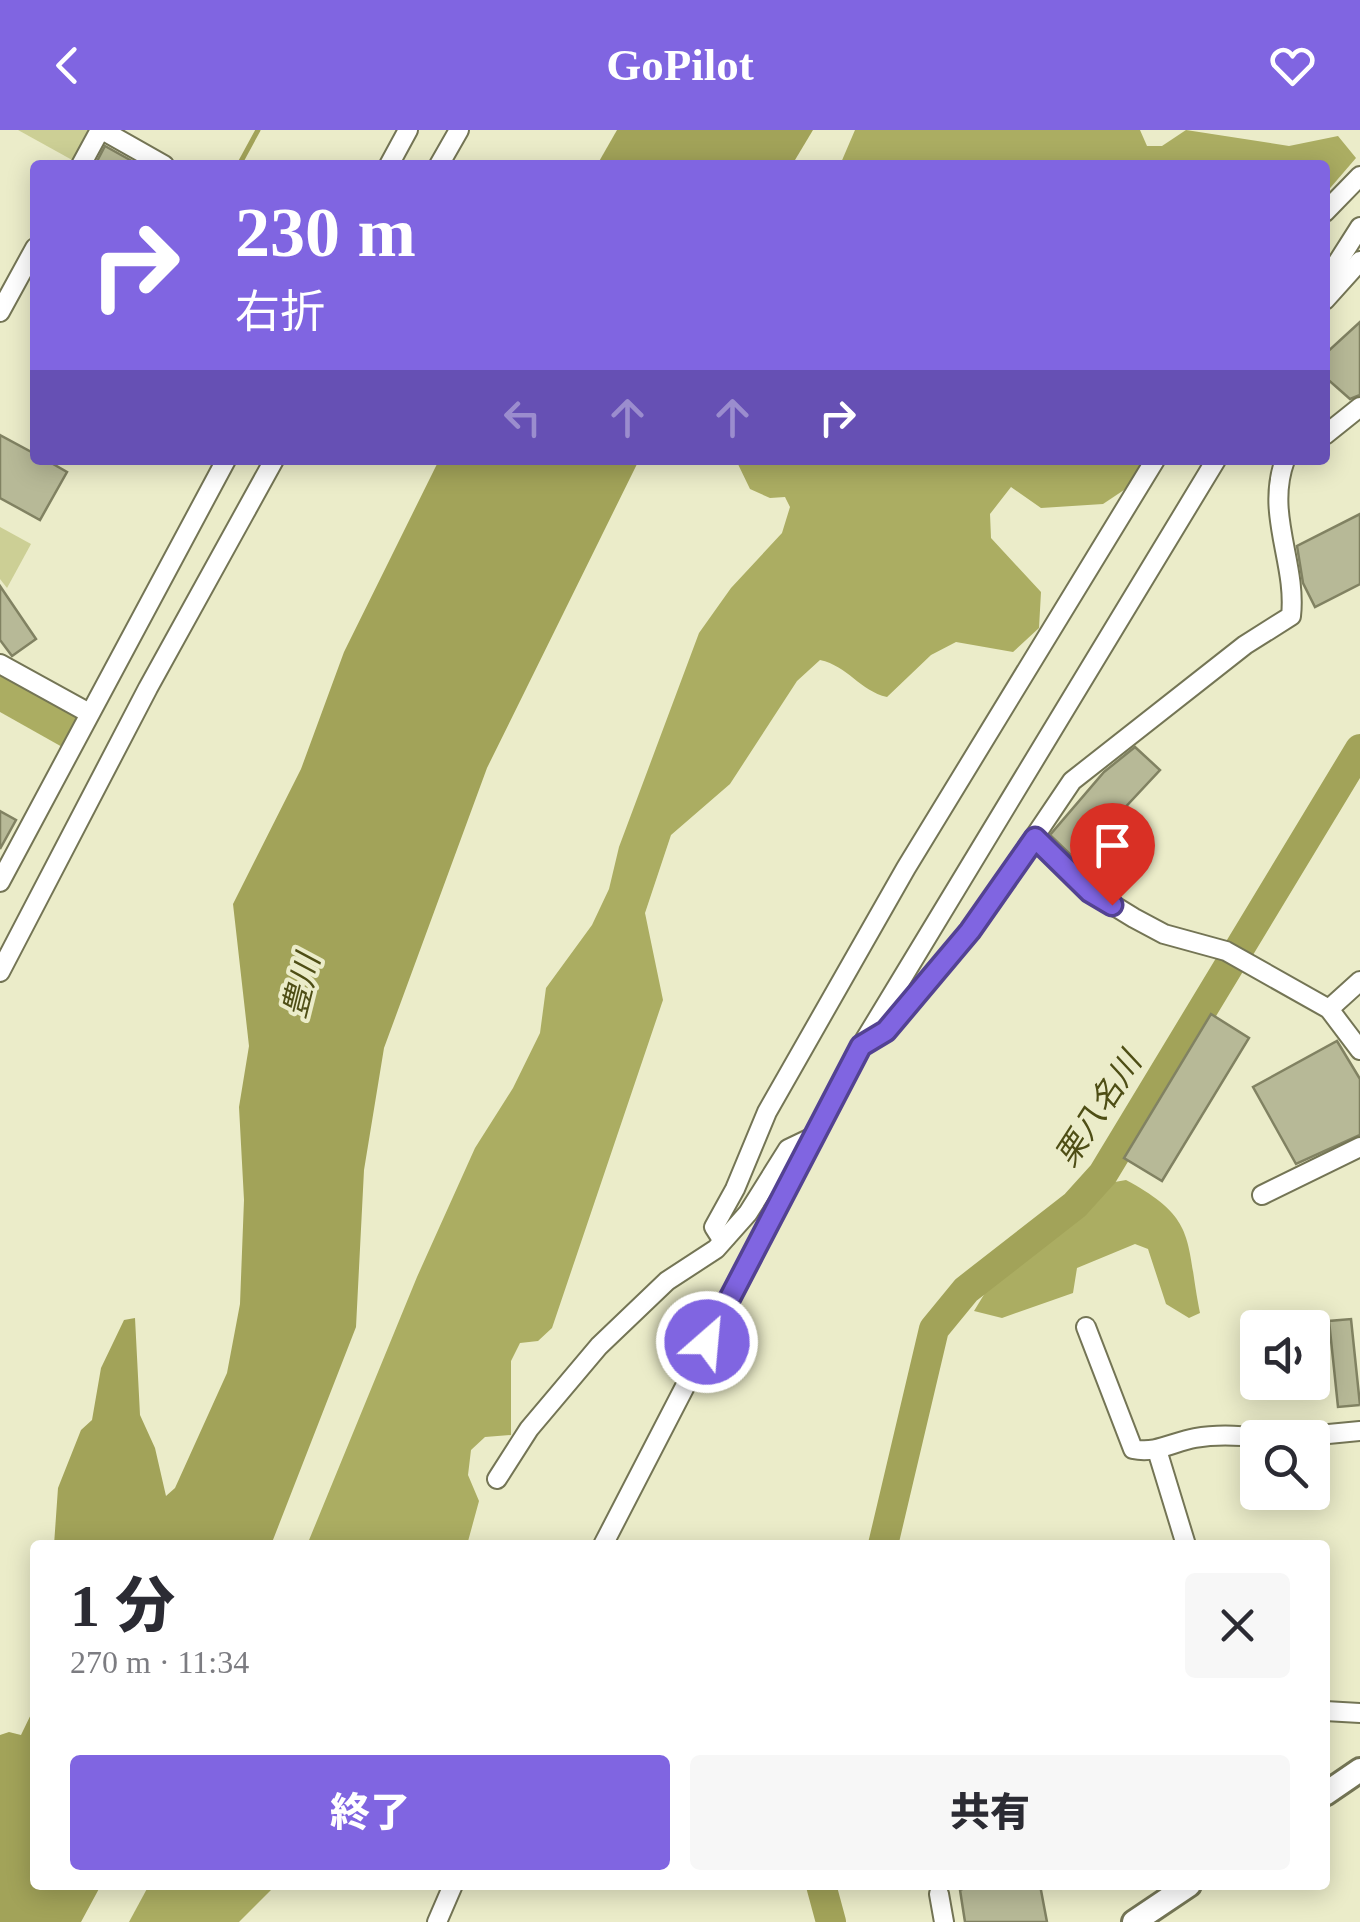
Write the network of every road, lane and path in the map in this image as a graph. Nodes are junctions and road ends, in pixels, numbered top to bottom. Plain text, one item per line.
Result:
1 (101, 130) edge
2 (408, 130) edge
3 (459, 130) edge
4 (83, 160) edge
5 (155, 160) edge
6 (392, 160) edge
7 (442, 160) edge
8 (1360, 176) edge
9 (1330, 207) edge
10 (1360, 227) edge
11 (30, 257) edge
12 (1360, 261) edge
13 (1330, 274) edge
14 (1330, 294) edge
15 (0, 312) edge
16 (1360, 407) edge
17 (1330, 431) edge
18 (223, 465) edge
19 (271, 465) edge
20 (1151, 465) edge
21 (1213, 465) edge
22 (1284, 465) edge
23 (0, 664) edge
24 (89, 713) junction
25 (1035, 838) junction
26 (0, 882) edge
27 (0, 972) edge
28 (1360, 981) edge
29 (1330, 1009) junction
30 (861, 1046) junction
31 (1360, 1050) edge
32 (811, 1138) junction
33 (1360, 1147) edge
34 (1262, 1195) dead end
35 (727, 1236) junction
36 (1086, 1327) dead end
37 (1360, 1431) edge
38 (1330, 1434) edge
39 (1240, 1438) edge
40 (1158, 1450) junction
41 (497, 1479) dead end
42 (606, 1540) edge
43 (1185, 1540) edge
44 (1330, 1711) edge
45 (1360, 1714) edge
46 (1360, 1770) edge
47 (1330, 1791) edge
48 (451, 1890) edge
49 (1182, 1890) edge
50 (938, 1894) dead end
51 (437, 1922) edge
52 (944, 1922) edge
53 (1134, 1922) edge

1 - 4 street
1 - 5 street
2 - 6 street
3 - 7 street
8 - 9 street
10 - 13 street
11 - 15 street
12 - 14 street
16 - 17 street
18 - 24 street
19 - 27 street
20 - 35 street
21 - 30 street
22 - 25 street
23 - 24 street
24 - 26 street
25 - 29 street
25 - 30 street
28 - 29 street
29 - 31 street
30 - 32 street
32 - 35 street
32 - 42 street
33 - 34 street
35 - 41 street
36 - 40 street
37 - 38 street
39 - 40 street
40 - 43 street
44 - 45 street
46 - 47 main road
48 - 51 street
49 - 53 main road
50 - 52 street

